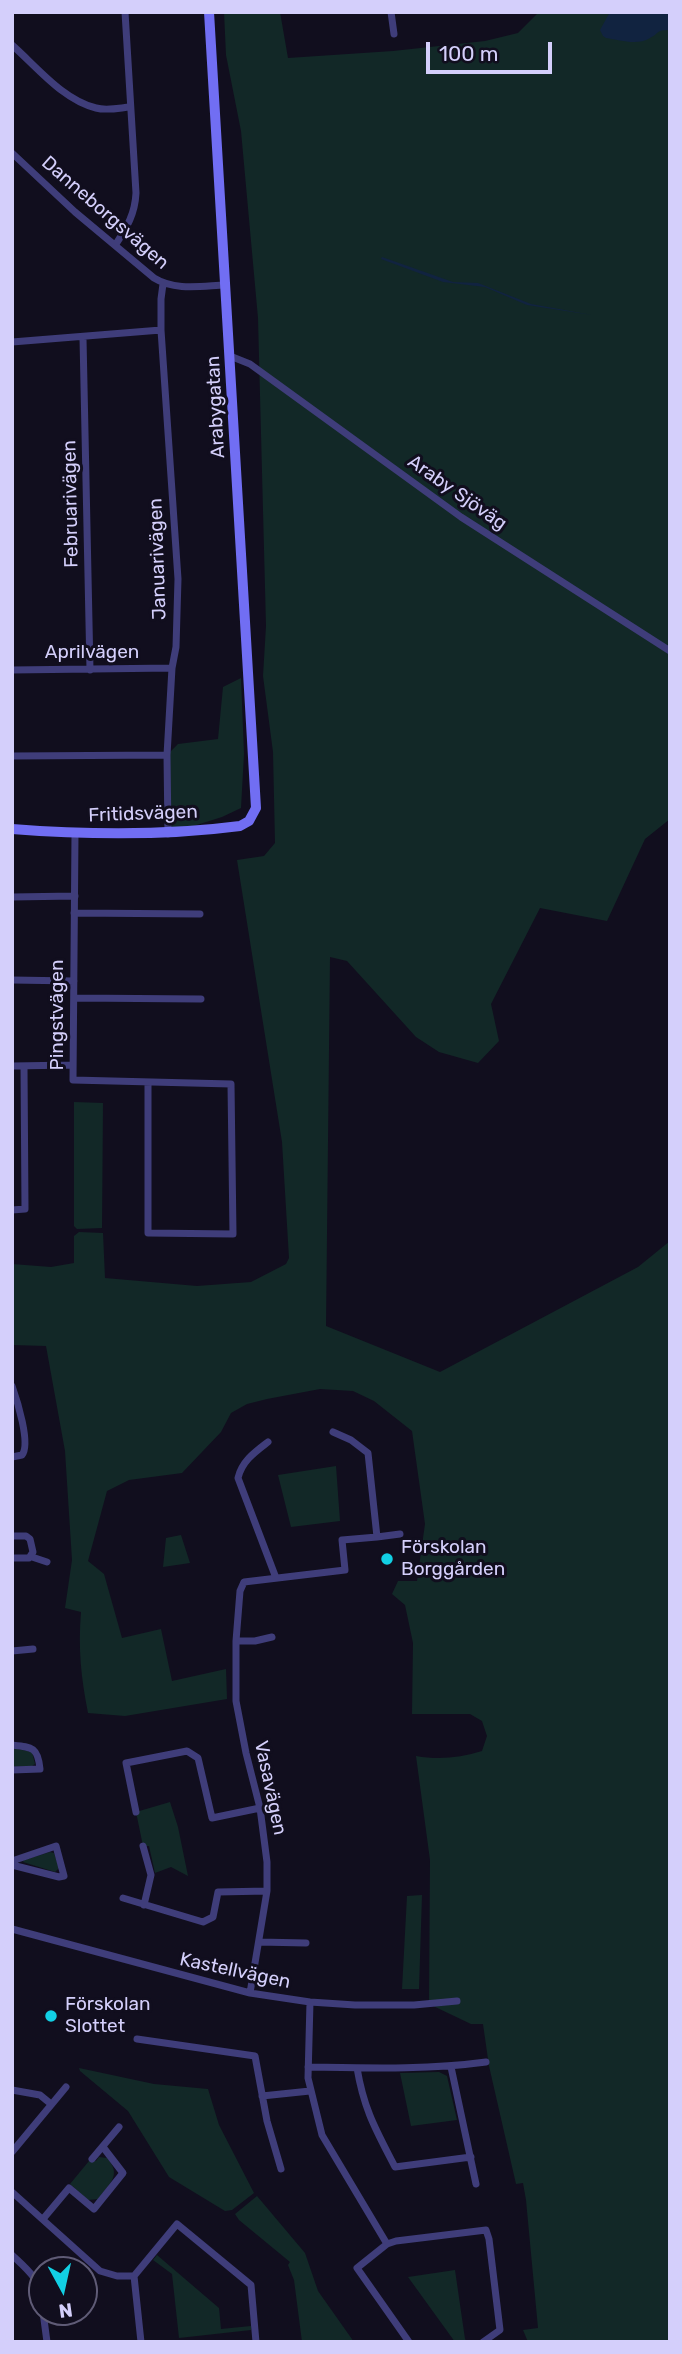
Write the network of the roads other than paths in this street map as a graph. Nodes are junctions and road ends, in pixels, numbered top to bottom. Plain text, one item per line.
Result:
1 (125, 12) edge
2 (209, 12) edge
3 (391, 12) edge
4 (394, 34) dead end
5 (12, 45) edge
6 (130, 107) junction
7 (12, 153) edge
8 (116, 244) junction
9 (163, 284) junction
10 (225, 285) junction
11 (161, 330) junction
12 (83, 338) junction
13 (12, 342) edge
14 (230, 356) junction
15 (670, 651) edge
16 (172, 668) junction
17 (12, 670) edge
18 (90, 670) junction
19 (167, 755) junction
20 (12, 756) edge
21 (256, 799) joint
22 (12, 829) edge
23 (75, 834) junction
24 (168, 834) junction
25 (75, 896) junction
26 (12, 897) edge
27 (74, 913) junction
28 (201, 914) dead end
29 (12, 980) edge
30 (74, 981) junction
31 (74, 998) junction
32 (201, 999) dead end
33 (73, 1065) junction
34 (12, 1066) edge
35 (24, 1066) junction
36 (148, 1082) junction
37 (12, 1210) edge
38 (12, 1386) edge
39 (333, 1432) dead end
40 (268, 1442) dead end
41 (12, 1457) edge
42 (400, 1534) dead end
43 (12, 1536) edge
44 (377, 1536) junction
45 (32, 1557) junction
46 (12, 1558) edge
47 (47, 1562) dead end
48 (276, 1578) junction
49 (272, 1637) dead end
50 (236, 1641) junction
51 (33, 1648) dead end
52 (12, 1651) edge
53 (12, 1745) edge
54 (12, 1770) edge
55 (260, 1808) junction
56 (136, 1812) dead end
57 (143, 1846) dead end
58 (12, 1863) edge
59 (267, 1891) junction
60 (123, 1898) dead end
61 (144, 1905) junction
62 (12, 1929) edge
63 (258, 1942) junction
64 (306, 1944) dead end
65 (250, 1993) junction
66 (457, 2001) dead end
67 (310, 2002) junction
68 (137, 2039) dead end
69 (486, 2062) dead end
70 (308, 2067) junction
71 (451, 2067) junction
72 (357, 2068) junction
73 (66, 2087) dead end
74 (12, 2090) edge
75 (310, 2091) junction
76 (262, 2096) junction
77 (51, 2104) junction
78 (119, 2126) dead end
79 (103, 2147) junction
80 (12, 2152) edge
81 (471, 2157) junction
82 (92, 2159) dead end
83 (281, 2169) dead end
84 (476, 2183) dead end
85 (14, 2197) edge
86 (43, 2219) junction
87 (387, 2245) junction
88 (12, 2255) edge
89 (28, 2269) edge
90 (134, 2276) junction
91 (141, 2342) edge
92 (257, 2342) edge
93 (410, 2342) edge
94 (484, 2342) edge

1 - 6 street
2 - 10 street, Arabygatan
3 - 4 street
5 - 6 street
6 - 8 street
7 - 8 street, Danneborgsvägen
8 - 9 street, Danneborgsvägen
9 - 10 street, Danneborgsvägen
9 - 11 street, Januarivägen
10 - 14 street, Arabygatan
11 - 12 street
11 - 16 street, Januarivägen
12 - 13 street
12 - 18 street, Februarivägen
14 - 15 street, Araby Sjöväg
14 - 21 street, Arabygatan
16 - 18 street, Aprilvägen
16 - 19 street, Januarivägen
17 - 18 street, Aprilvägen
19 - 20 street
19 - 24 street, Januarivägen
21 - 24 street, Fritidsvägen
22 - 23 street, Fritidsvägen
23 - 24 street, Fritidsvägen
23 - 25 street, Pingstvägen
25 - 26 street
25 - 27 street, Pingstvägen
27 - 28 street
27 - 30 street, Pingstvägen
29 - 30 street
30 - 31 street, Pingstvägen
31 - 32 street
31 - 33 street, Pingstvägen
33 - 35 street
33 - 36 street, Pingstvägen
34 - 35 street
35 - 37 street
36 - 36 street, Pingstvägen
38 - 41 street
39 - 44 street
40 - 48 street
42 - 44 street
43 - 45 street
44 - 48 street, Vasavägen
45 - 46 street
45 - 47 street
48 - 50 street, Vasavägen
49 - 50 street
50 - 55 street, Vasavägen
51 - 52 street
53 - 54 street
55 - 56 street
55 - 59 street, Vasavägen
57 - 61 street
58 - 58 street
59 - 61 street
59 - 63 street, Vasavägen
60 - 61 street
62 - 65 street, Kastellvägen
63 - 64 street
63 - 65 street, Vasavägen
65 - 67 street, Kastellvägen
66 - 67 street, Kastellvägen
67 - 70 street
68 - 76 street
69 - 71 street
70 - 72 street
70 - 75 street
71 - 72 street
71 - 81 street
72 - 81 street
73 - 77 street
74 - 77 street
75 - 76 street
75 - 87 street
76 - 83 street
77 - 80 street
78 - 79 street
79 - 82 street
79 - 86 street
81 - 84 street
85 - 86 street
86 - 90 street
87 - 93 street
87 - 94 street
88 - 89 street
90 - 91 street
90 - 92 street

